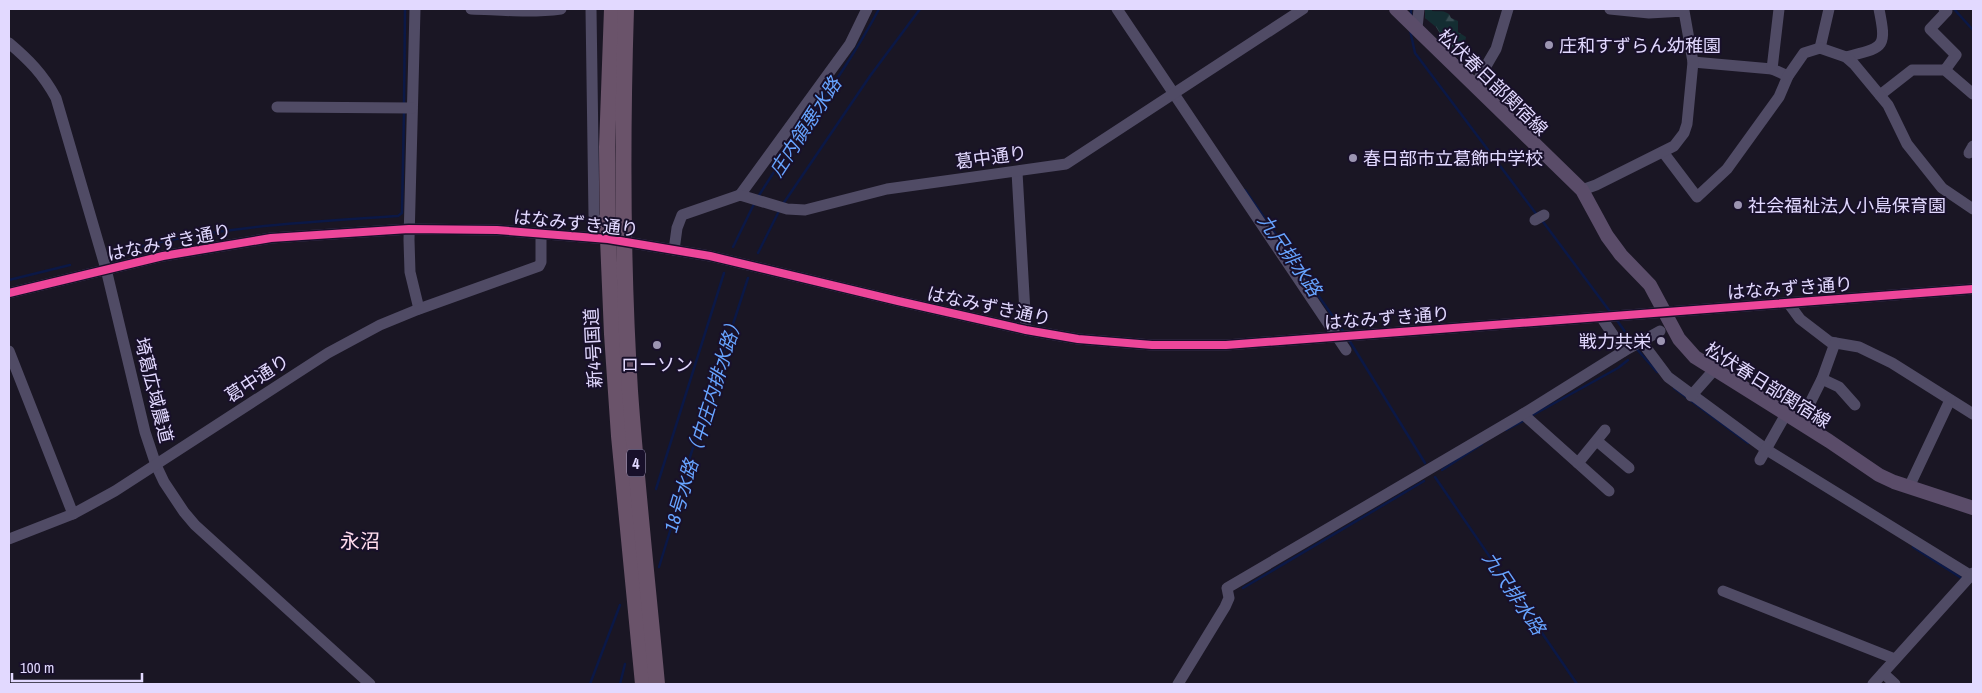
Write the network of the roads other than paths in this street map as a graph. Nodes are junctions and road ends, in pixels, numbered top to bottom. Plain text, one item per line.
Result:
1 (415, 9) edge
2 (471, 9) edge
3 (560, 9) edge
4 (592, 9) edge
5 (612, 9) edge
6 (626, 9) edge
7 (867, 9) edge
8 (1117, 9) edge
9 (1304, 9) edge
10 (1419, 9) edge
11 (1508, 9) edge
12 (1610, 9) edge
13 (1779, 9) edge
14 (1829, 9) edge
15 (1881, 9) edge
16 (1944, 9) edge
17 (1397, 10) edge
18 (1417, 28) junction
19 (9, 42) edge
20 (1820, 48) junction
21 (1846, 57) junction
22 (1693, 62) junction
23 (1772, 69) junction
24 (1945, 70) junction
25 (1788, 76) junction
26 (1474, 85) junction
27 (1174, 94) junction
28 (1880, 94) junction
29 (1973, 94) edge
30 (277, 107) dead end
31 (412, 108) junction
32 (1663, 152) junction
33 (1017, 172) junction
34 (1582, 190) junction
35 (740, 195) junction
36 (1973, 209) edge
37 (409, 229) junction
38 (541, 233) junction
39 (616, 240) junction
40 (674, 250) junction
41 (106, 269) junction
42 (1973, 289) edge
43 (9, 293) edge
44 (1788, 304) junction
45 (419, 309) junction
46 (1666, 313) junction
47 (1601, 317) junction
48 (1026, 330) junction
49 (1660, 332) dead end
50 (1339, 337) junction
51 (1834, 343) junction
52 (1634, 345) junction
53 (1346, 350) dead end
54 (9, 351) edge
55 (1714, 370) junction
56 (1822, 378) junction
57 (1691, 396) junction
58 (1950, 400) junction
59 (1855, 405) dead end
60 (1523, 414) junction
61 (1786, 414) junction
62 (1973, 414) edge
63 (1800, 423) junction
64 (1606, 430) dead end
65 (1596, 441) junction
66 (1764, 454) junction
67 (1578, 464) junction
68 (156, 465) junction
69 (1629, 468) dead end
70 (1909, 487) junction
71 (1609, 490) dead end
72 (1973, 508) edge
73 (73, 514) junction
74 (9, 539) edge
75 (1970, 577) edge
76 (1723, 591) dead end
77 (1895, 659) junction
78 (1883, 673) junction
79 (370, 684) edge
80 (643, 684) edge
81 (657, 684) edge
82 (1178, 684) edge
83 (1873, 684) edge
84 (1895, 684) edge

1 - 31 street
2 - 3 street
4 - 39 street
5 - 39 highway, 新4号国道 / 4
6 - 39 highway, 新4号国道 / 4
7 - 35 street
8 - 27 street
9 - 27 street, 葛中通り
10 - 18 street
11 - 26 street
12 - 22 street
13 - 23 street
14 - 20 street
15 - 21 street
16 - 24 street
17 - 18 main road, 松伏春日部関宿線
18 - 26 main road, 松伏春日部関宿線
19 - 41 street, 埼葛広域農道
20 - 21 street
20 - 25 street
21 - 28 street
22 - 23 street
22 - 32 street
23 - 25 street
24 - 28 street
24 - 29 street
25 - 32 street
26 - 34 main road, 松伏春日部関宿線
27 - 33 street, 葛中通り
27 - 50 street
28 - 36 street
30 - 31 street
31 - 37 street
32 - 34 street
33 - 35 street, 葛中通り
33 - 48 street
34 - 46 main road, 松伏春日部関宿線
35 - 40 street
37 - 38 street, はなみずき通り
37 - 41 street, はなみずき通り
37 - 45 street
38 - 39 street, はなみずき通り
38 - 45 street, 葛中通り
39 - 40 street, はなみずき通り
39 - 80 highway, 新4号国道 / 4
39 - 81 highway, 新4号国道 / 4
40 - 48 street, はなみずき通り
41 - 43 street, はなみずき通り
41 - 68 street, 埼葛広域農道
42 - 44 street, はなみずき通り
44 - 46 street, はなみずき通り
44 - 51 street
45 - 68 street, 葛中通り
46 - 47 street, はなみずき通り
46 - 55 main road, 松伏春日部関宿線
47 - 50 street, はなみずき通り
47 - 52 street
48 - 50 street, はなみずき通り
49 - 52 street
50 - 53 street
51 - 56 street
51 - 58 street
52 - 57 street
52 - 60 street
54 - 73 street
55 - 57 street
55 - 61 main road, 松伏春日部関宿線
56 - 59 street
56 - 63 street
57 - 66 street
58 - 62 street
58 - 70 street
60 - 67 street
60 - 82 street
61 - 63 main road, 松伏春日部関宿線
61 - 66 street
63 - 70 main road, 松伏春日部関宿線
64 - 65 street
65 - 67 street
65 - 69 street
66 - 75 street
67 - 71 street
68 - 73 street, 葛中通り
68 - 79 street, 埼葛広域農道
70 - 72 main road, 松伏春日部関宿線
73 - 74 street, 葛中通り
75 - 77 street
76 - 77 street
77 - 78 street
78 - 83 street
78 - 84 street

